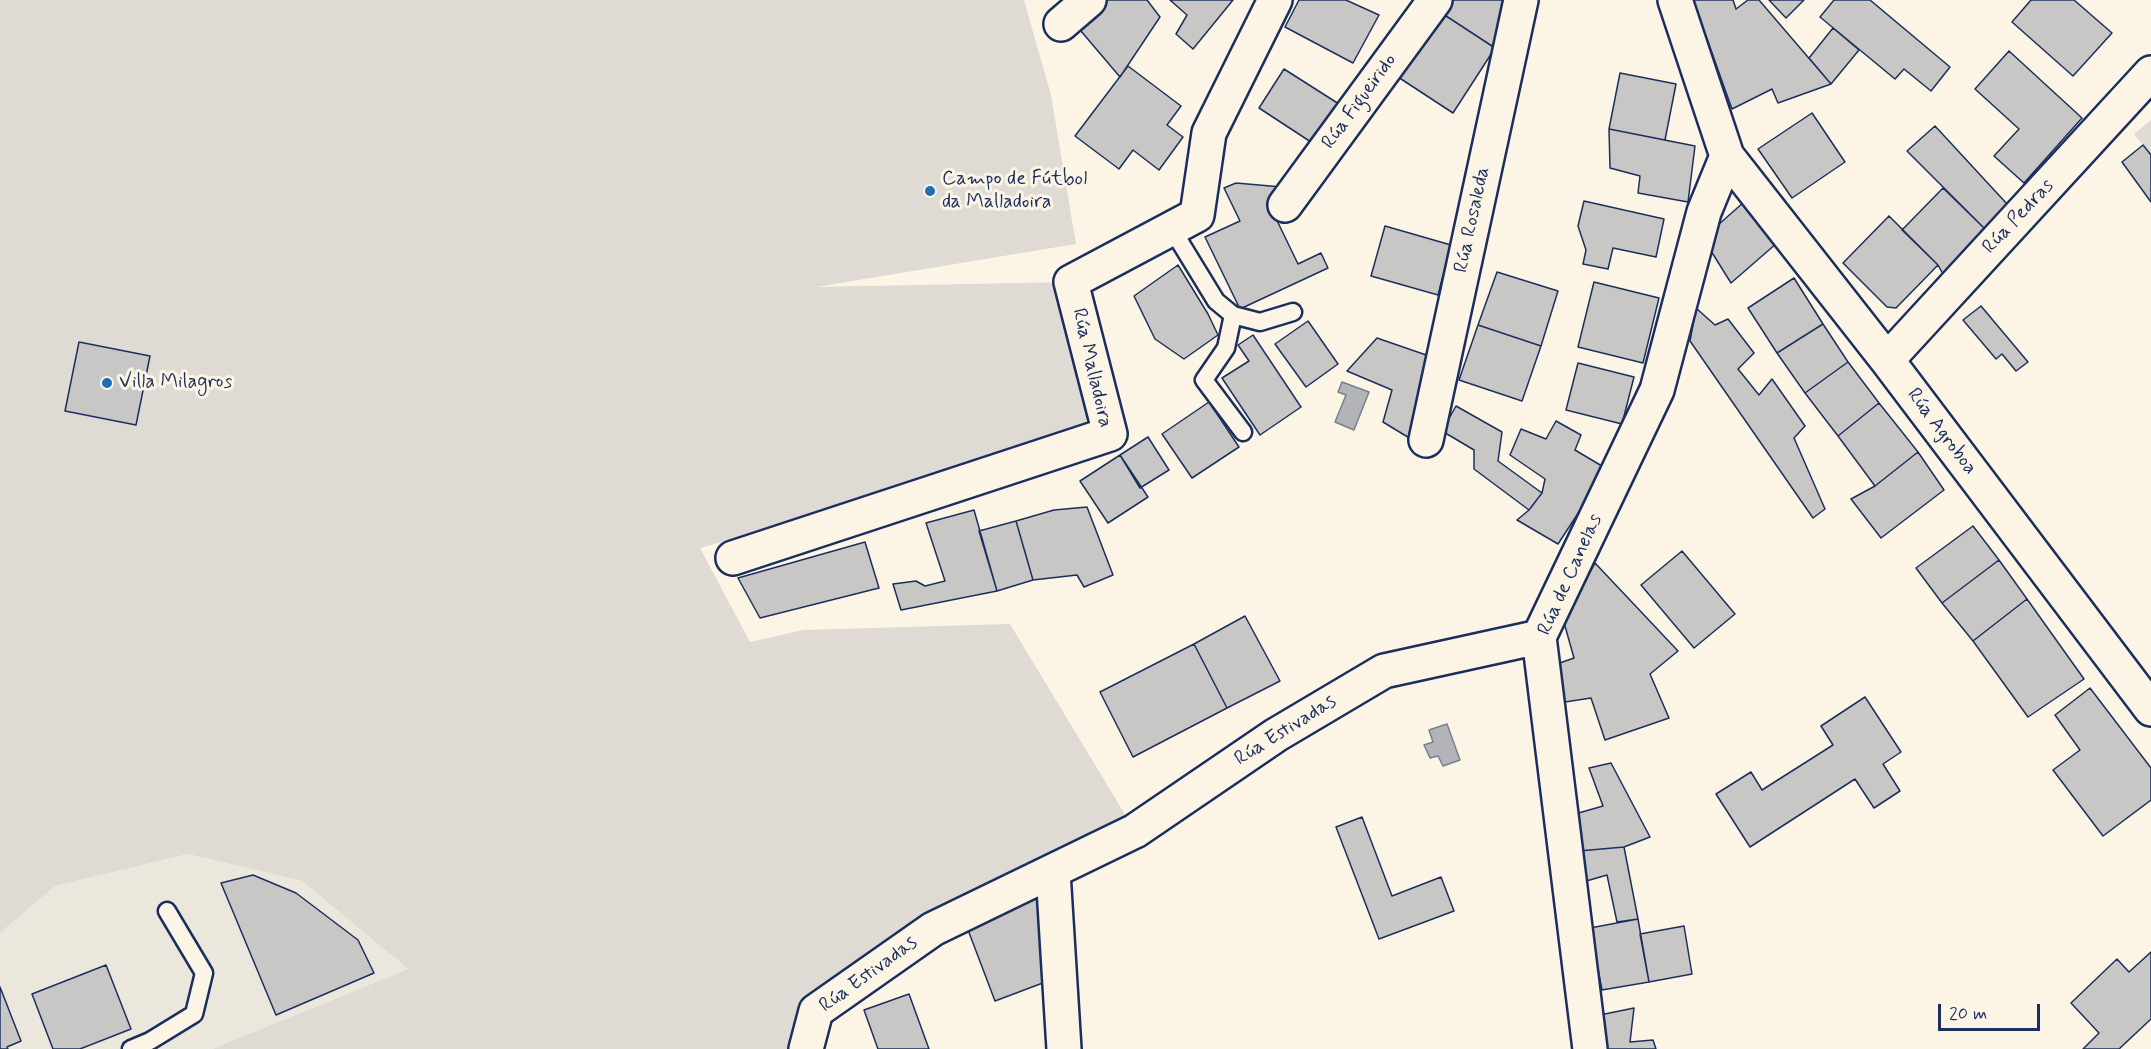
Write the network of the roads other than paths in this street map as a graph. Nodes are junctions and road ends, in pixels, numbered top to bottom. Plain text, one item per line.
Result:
1 (1089, 0) edge
2 (1275, 0) edge
3 (1435, 0) edge
4 (1521, 0) edge
5 (1675, 0) edge
6 (1061, 24) dead end
7 (2151, 73) edge
8 (1727, 156) junction
9 (1285, 205) dead end
10 (1172, 229) junction
11 (1293, 312) dead end
12 (1233, 315) junction
13 (1887, 360) junction
14 (1243, 432) dead end
15 (1426, 440) dead end
16 (734, 558) dead end
17 (1539, 637) junction
18 (2151, 710) edge
19 (1053, 872) junction
20 (166, 910) dead end
21 (131, 1049) edge
22 (806, 1049) edge
23 (1064, 1049) edge
24 (1590, 1049) edge

1 - 6 street
2 - 10 street, Rúa Malladoira
3 - 9 street, Rúa Figueirido
4 - 15 street, Rúa Rosaleda
5 - 8 street, Rúa Agroboa
7 - 13 street, Rúa Pedras
8 - 13 street, Rúa Agroboa
8 - 17 street, Rúa de Canelas
10 - 12 lane
10 - 16 street, Rúa Malladoira
11 - 12 lane
12 - 14 lane
13 - 18 street, Rúa Agroboa
17 - 19 street, Rúa Estivadas
17 - 24 street, Rúa de Canelas
19 - 22 street, Rúa Estivadas
19 - 23 street
20 - 21 lane

